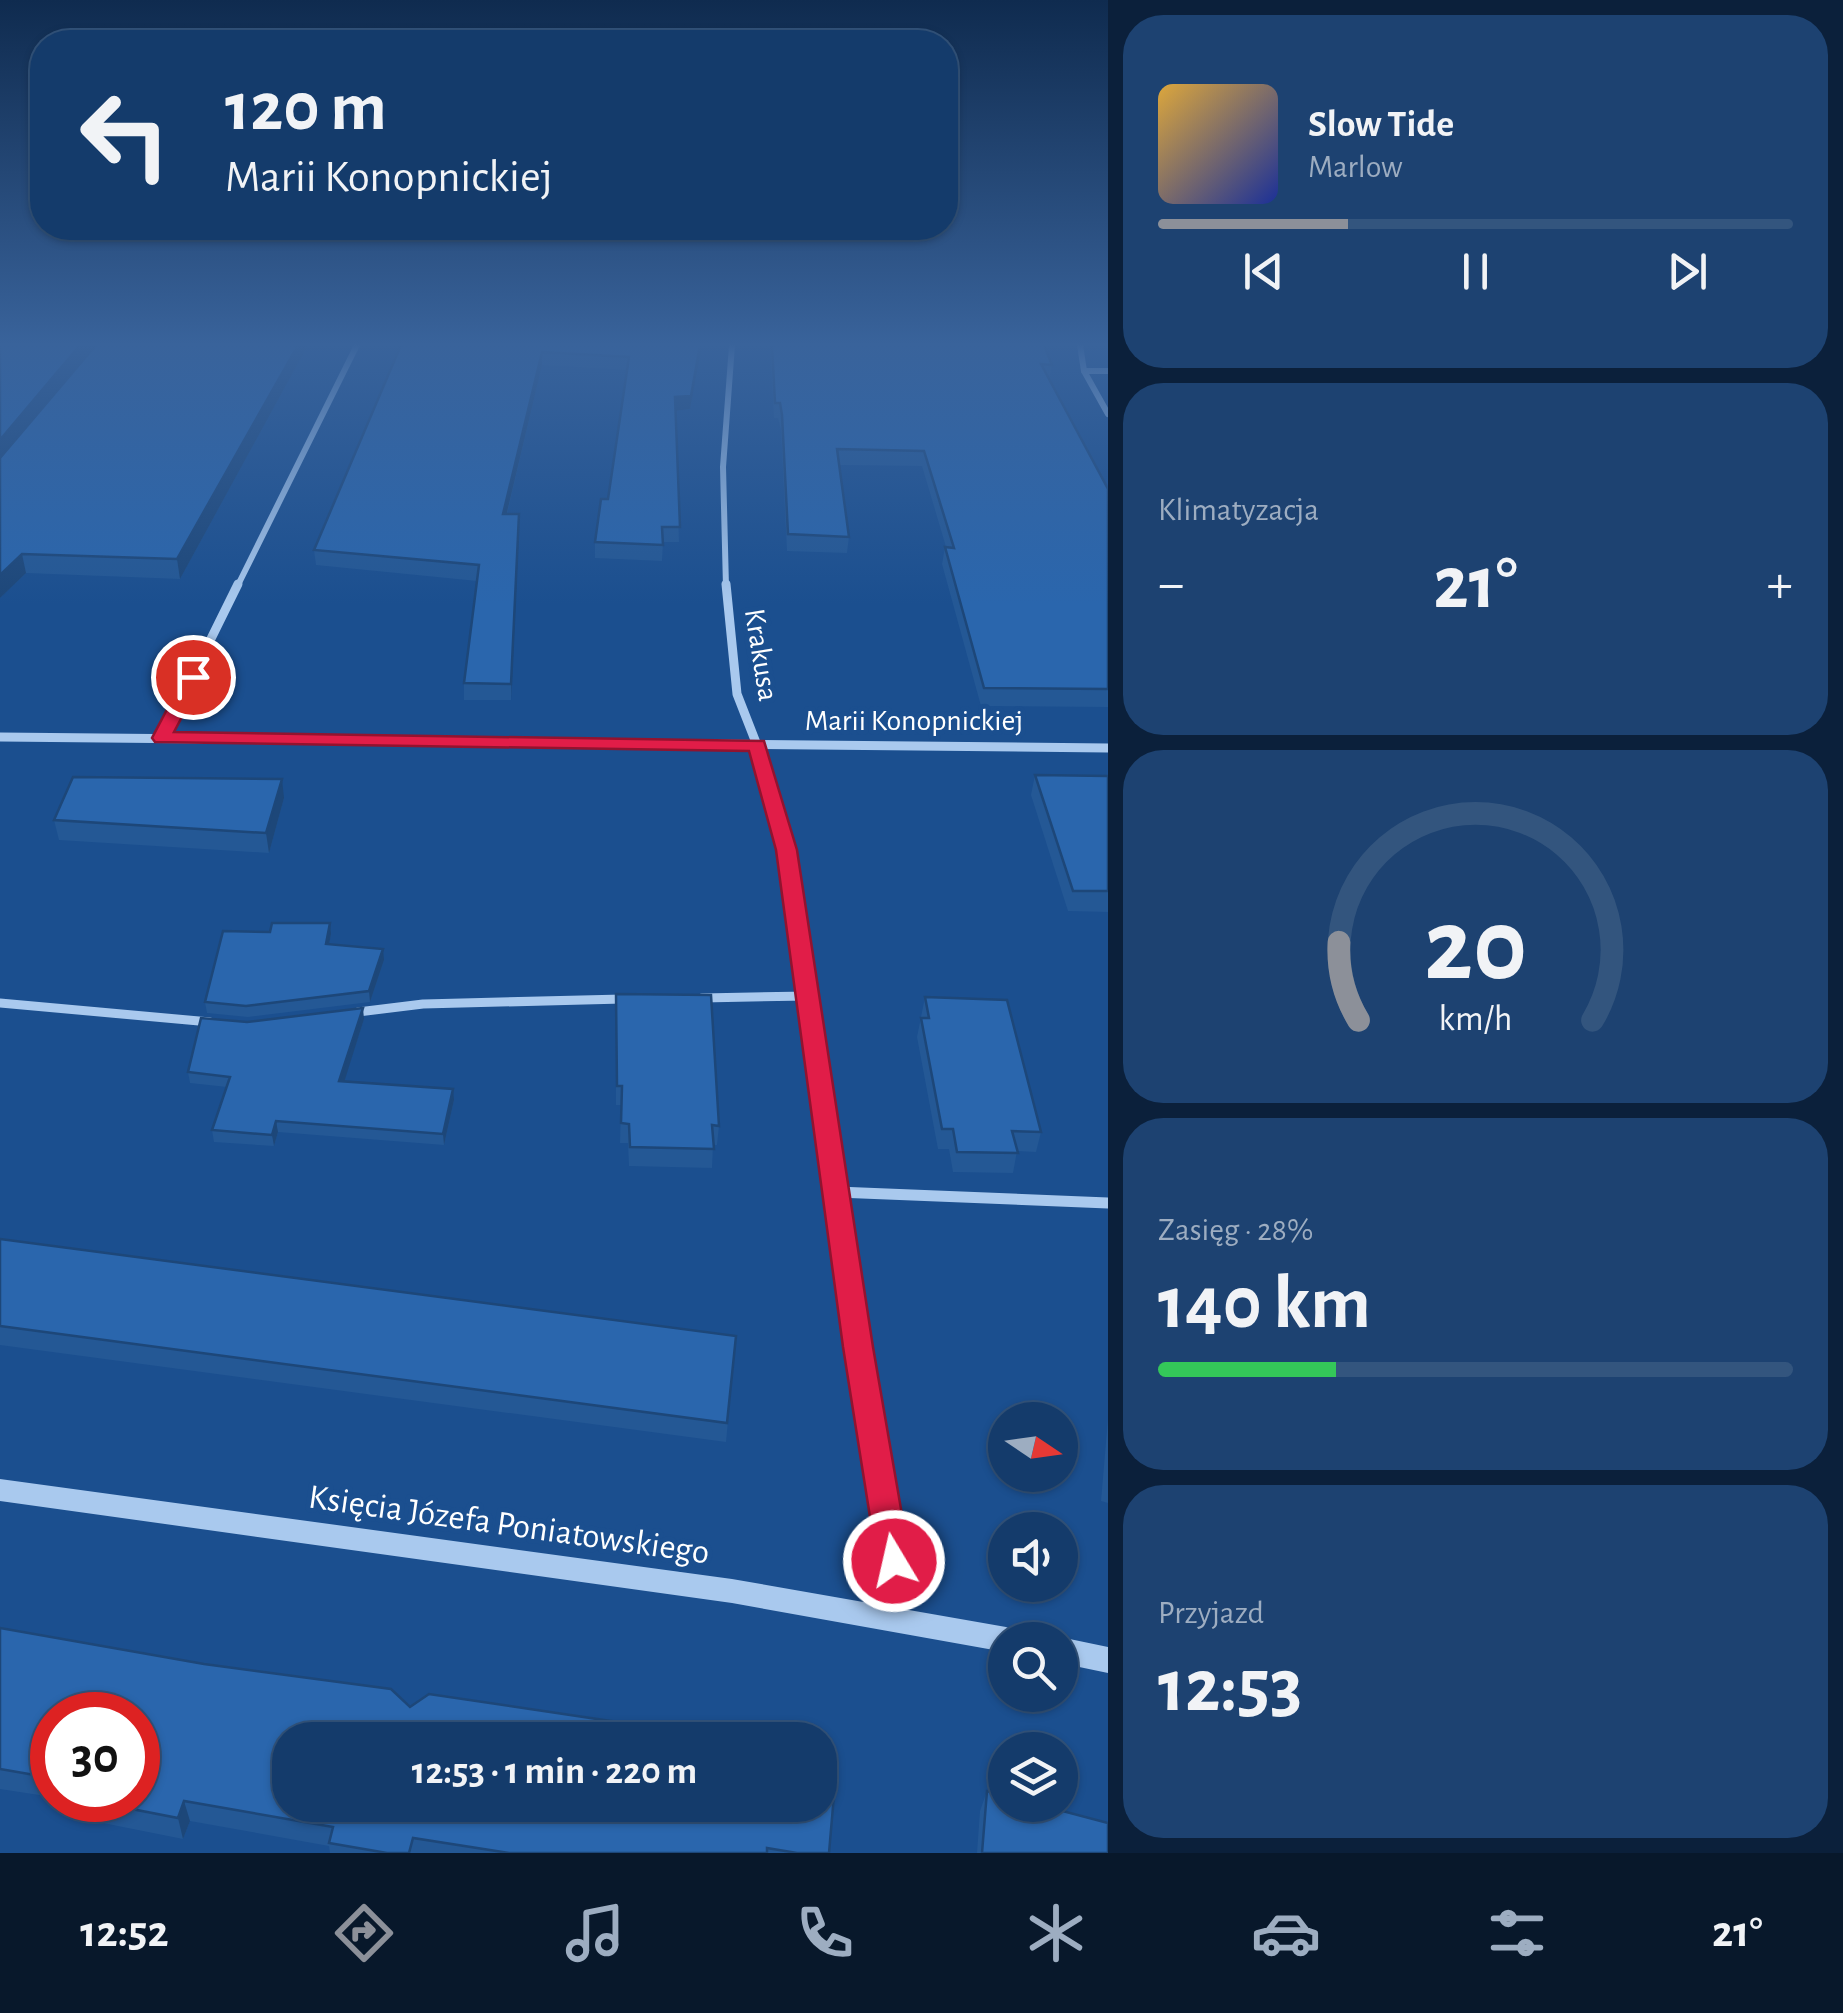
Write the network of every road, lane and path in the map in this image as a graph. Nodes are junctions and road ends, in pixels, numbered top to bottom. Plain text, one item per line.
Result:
1 (314, 431) edge
2 (726, 431) edge
3 (0, 736) edge
4 (162, 738) junction
5 (757, 745) junction
6 (1108, 748) edge
7 (808, 996) junction
8 (694, 998) edge
9 (638, 999) edge
10 (0, 1003) edge
11 (346, 1014) edge
12 (230, 1024) edge
13 (837, 1192) junction
14 (1108, 1203) edge
15 (0, 1490) edge
16 (892, 1618) junction
17 (988, 1637) edge
18 (1078, 1654) edge
19 (1108, 1660) edge

1 - 4 street
2 - 5 street, Krakusa
3 - 4 street, Marii Konopnickiej
4 - 5 street, Marii Konopnickiej
5 - 6 street, Marii Konopnickiej
5 - 7 street, Krakusa
7 - 8 lane
7 - 13 street, Krakusa
9 - 11 lane
10 - 12 lane
13 - 14 street
13 - 16 street, Krakusa
15 - 16 street, Księcia Józefa Poniatowskiego
16 - 17 street, Księcia Józefa Poniatowskiego
18 - 19 street

